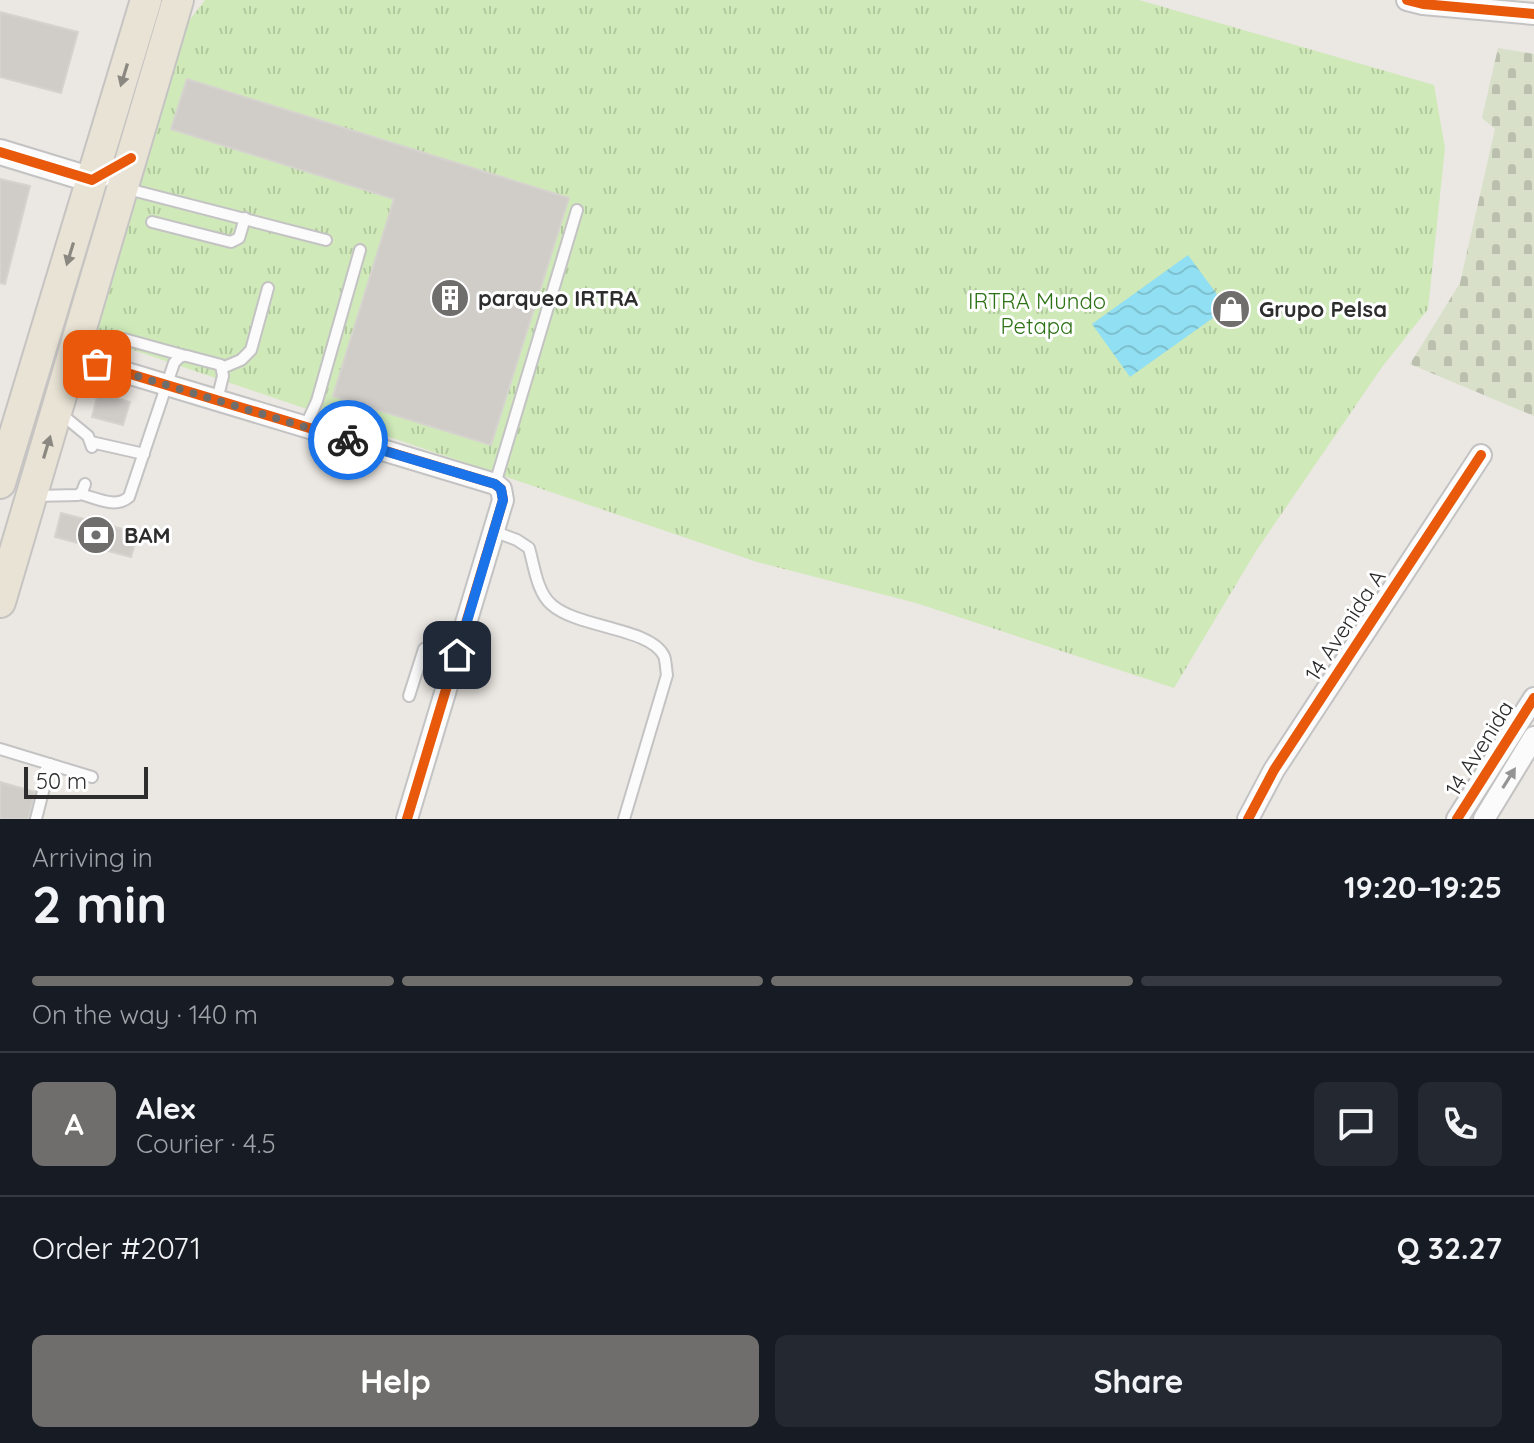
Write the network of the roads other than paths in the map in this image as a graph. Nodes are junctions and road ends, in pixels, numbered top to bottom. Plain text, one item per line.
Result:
1 (146, 0) edge
2 (178, 0) edge
3 (1407, 0) edge
4 (1534, 14) edge
5 (0, 152) edge
6 (131, 158) junction
7 (92, 180) junction
8 (122, 187) junction
9 (577, 210) dead end
10 (245, 218) junction
11 (152, 222) dead end
12 (326, 240) dead end
13 (360, 250) dead end
14 (268, 288) dead end
15 (124, 339) dead end
16 (182, 355) junction
17 (74, 357) junction
18 (222, 368) junction
19 (168, 386) junction
20 (217, 400) junction
21 (58, 410) junction
22 (305, 427) junction
23 (144, 454) junction
24 (1481, 455) dead end
25 (0, 483) edge
26 (498, 486) junction
27 (32, 496) junction
28 (493, 531) junction
29 (0, 602) edge
30 (457, 655) junction
31 (409, 696) dead end
32 (1532, 706) edge
33 (1534, 737) edge
34 (0, 749) edge
35 (50, 764) junction
36 (92, 777) dead end
37 (36, 819) edge
38 (407, 819) edge
39 (624, 819) edge
40 (1248, 819) edge
41 (1457, 819) edge
42 (1484, 819) edge

1 -> 7 main road
2 - 6 main road
3 - 4 street
5 - 7 street
6 - 7 street
6 - 8 main road
7 -> 25 main road
8 - 10 lane
8 - 17 main road
9 - 26 lane
10 - 11 lane
10 - 12 lane
13 - 22 lane
14 - 18 lane
15 - 16 lane
16 - 18 lane
16 - 19 lane
17 - 19 street
17 - 21 main road
18 - 20 lane
19 - 20 street
19 - 23 lane
20 - 22 street
21 - 23 lane
27 -> 21 main road
22 - 26 street
23 - 27 lane
24 - 40 street, 14 Avenida A
26 - 28 street
27 - 29 main road
28 - 30 street
28 - 39 lane
30 - 31 lane
30 - 38 street
32 - 41 street, 14 Avenida
42 -> 33 street, 14 Avenida
34 - 35 lane
35 - 36 lane
35 - 37 lane

